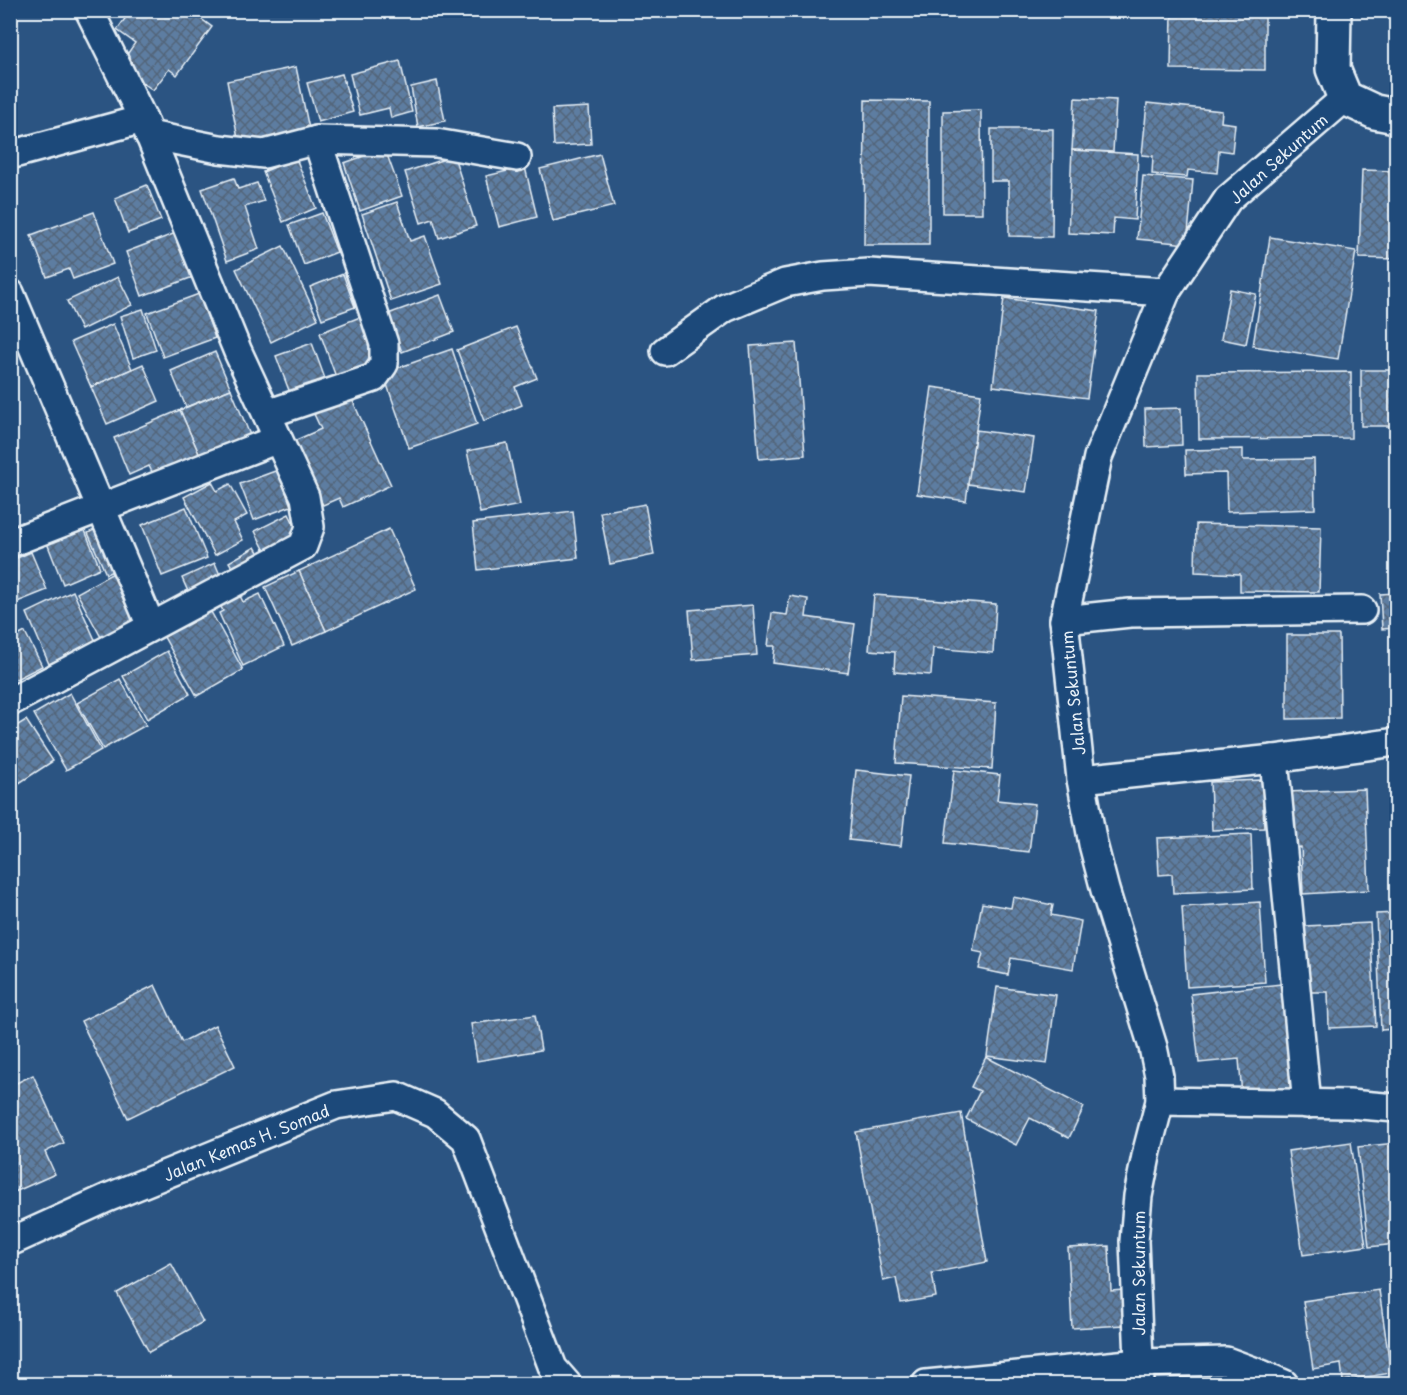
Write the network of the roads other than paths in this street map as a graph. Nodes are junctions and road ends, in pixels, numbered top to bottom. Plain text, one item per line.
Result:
1 (89, 10) edge
2 (1334, 10) edge
3 (1345, 98) junction
4 (1396, 116) edge
5 (146, 127) junction
6 (317, 140) junction
7 (10, 155) edge
8 (517, 157) dead end
9 (1166, 292) junction
10 (10, 293) edge
11 (665, 351) dead end
12 (267, 414) junction
13 (278, 439) junction
14 (101, 508) junction
15 (10, 543) edge
16 (1362, 610) dead end
17 (1064, 620) junction
18 (151, 626) junction
19 (10, 702) edge
20 (1396, 742) edge
21 (1275, 759) junction
22 (1081, 779) junction
23 (1160, 1101) junction
24 (1307, 1104) junction
25 (1396, 1108) edge
26 (10, 1242) edge
27 (1139, 1374) edge
28 (567, 1384) edge
29 (926, 1384) edge
30 (1284, 1384) edge

1 - 5 street
2 - 3 street
3 - 4 street
3 - 9 street, Jalan Sekuntum
5 - 6 street
5 - 7 street
5 - 12 street
6 - 8 street
6 - 12 street
9 - 11 street
9 - 17 street, Jalan Sekuntum
10 - 14 street
12 - 13 street
13 - 14 street
13 - 18 street
14 - 15 street
14 - 18 street
16 - 17 street
17 - 22 street, Jalan Sekuntum
18 - 19 street
20 - 21 street
21 - 22 street
21 - 24 street
22 - 23 street, Jalan Sekuntum
23 - 24 street
23 - 27 street, Jalan Sekuntum
24 - 25 street
26 - 28 street, Jalan Kemas H. Somad
27 - 29 street
27 - 30 street

